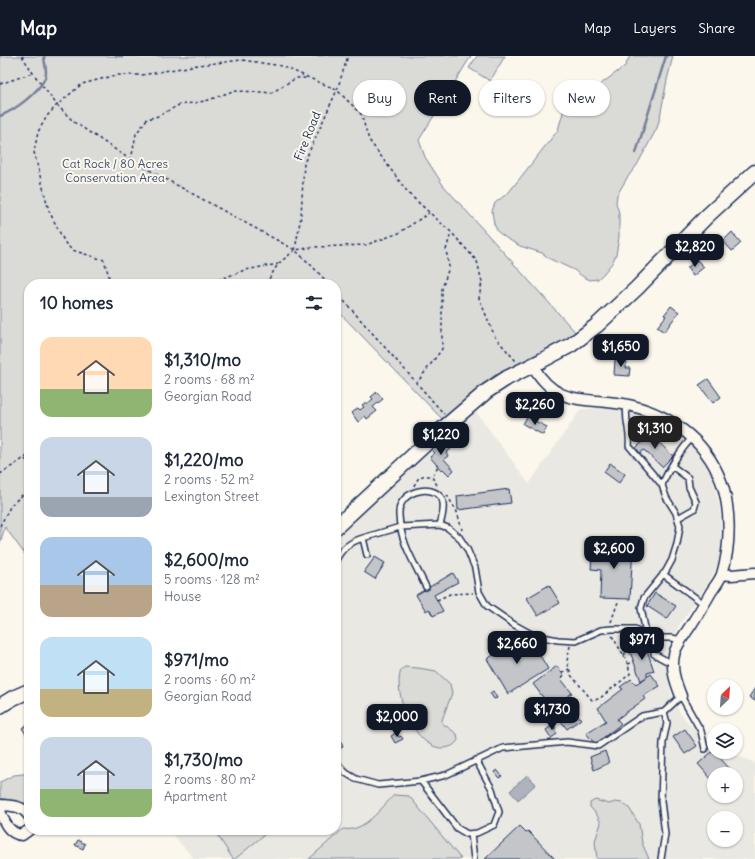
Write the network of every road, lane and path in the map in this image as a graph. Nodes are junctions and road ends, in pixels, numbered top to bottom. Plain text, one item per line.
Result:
1 (22, 56) edge
2 (348, 56) edge
3 (32, 73) junction
4 (0, 84) edge
5 (337, 90) junction
6 (57, 105) junction
7 (131, 160) junction
8 (752, 177) edge
9 (429, 213) junction
10 (451, 232) junction
11 (295, 250) junction
12 (278, 264) junction
13 (109, 279) edge
14 (221, 279) edge
15 (269, 279) edge
16 (324, 279) edge
17 (341, 298) edge
18 (528, 368) junction
19 (416, 384) junction
20 (627, 405) junction
21 (450, 421) junction
22 (692, 438) junction
23 (24, 460) edge
24 (672, 466) junction
25 (0, 474) edge
26 (432, 477) dead end
27 (662, 485) junction
28 (416, 491) junction
29 (24, 493) edge
30 (678, 518) junction
31 (341, 522) edge
32 (440, 525) junction
33 (0, 526) edge
34 (400, 527) junction
35 (363, 538) junction
36 (341, 552) edge
37 (367, 555) dead end
38 (755, 573) edge
39 (663, 574) junction
40 (722, 574) junction
41 (426, 587) dead end
42 (479, 592) junction
43 (619, 599) dead end
44 (437, 600) dead end
45 (704, 604) junction
46 (635, 629) junction
47 (608, 630) junction
48 (644, 634) junction
49 (654, 638) junction
50 (571, 640) junction
51 (681, 640) junction
52 (624, 656) junction
53 (634, 662) dead end
54 (672, 662) junction
55 (628, 664) junction
56 (569, 668) junction
57 (562, 673) dead end
58 (24, 693) edge
59 (681, 696) junction
60 (0, 706) edge
61 (664, 712) junction
62 (705, 749) dead end
63 (476, 760) junction
64 (341, 767) edge
65 (421, 781) junction
66 (0, 805) edge
67 (24, 810) edge
68 (0, 811) edge
69 (24, 834) edge
70 (471, 834) junction
71 (474, 859) edge
72 (661, 859) edge

1 - 3 path
2 - 5 path, Fire Road
3 - 4 path
3 - 6 path
5 - 6 path
5 - 7 path
5 - 9 path
5 - 11 path, Fire Road
6 - 7 path
6 - 13 path
7 - 11 path
8 - 18 street
9 - 10 path
9 - 11 path
10 - 18 path
10 - 19 path
11 - 12 path
11 - 16 path
12 - 14 path
12 - 15 path
17 - 19 path
18 - 20 street
18 - 21 street
19 - 21 path
20 - 22 street
20 - 27 lane
21 - 31 street
22 - 24 lane
22 - 40 street
23 - 25 path
24 - 27 lane
24 - 30 lane
26 - 28 path
27 - 30 lane
28 - 32 lane
28 - 34 lane
29 - 33 path
30 - 39 lane
32 - 34 lane
32 - 42 lane
34 - 35 lane
34 - 41 lane
35 - 36 lane
35 - 37 lane
38 - 40 street
39 - 45 lane
39 - 48 lane
40 - 45 street
42 - 44 path
42 - 50 lane
43 - 47 path
45 - 51 street
46 - 47 lane
46 - 48 lane
46 - 52 path
47 - 50 lane
47 - 52 path
48 - 49 lane
49 - 51 lane
49 - 54 lane
50 - 56 path
51 - 54 street
52 - 55 path
53 - 55 path
54 - 59 street
55 - 56 path
56 - 57 path
58 - 60 street
59 - 61 lane
59 - 62 lane
61 - 63 lane
61 - 72 lane
63 - 65 lane
63 - 70 lane
64 - 65 lane
65 - 70 lane
66 - 67 street
68 - 69 street
70 - 71 lane

